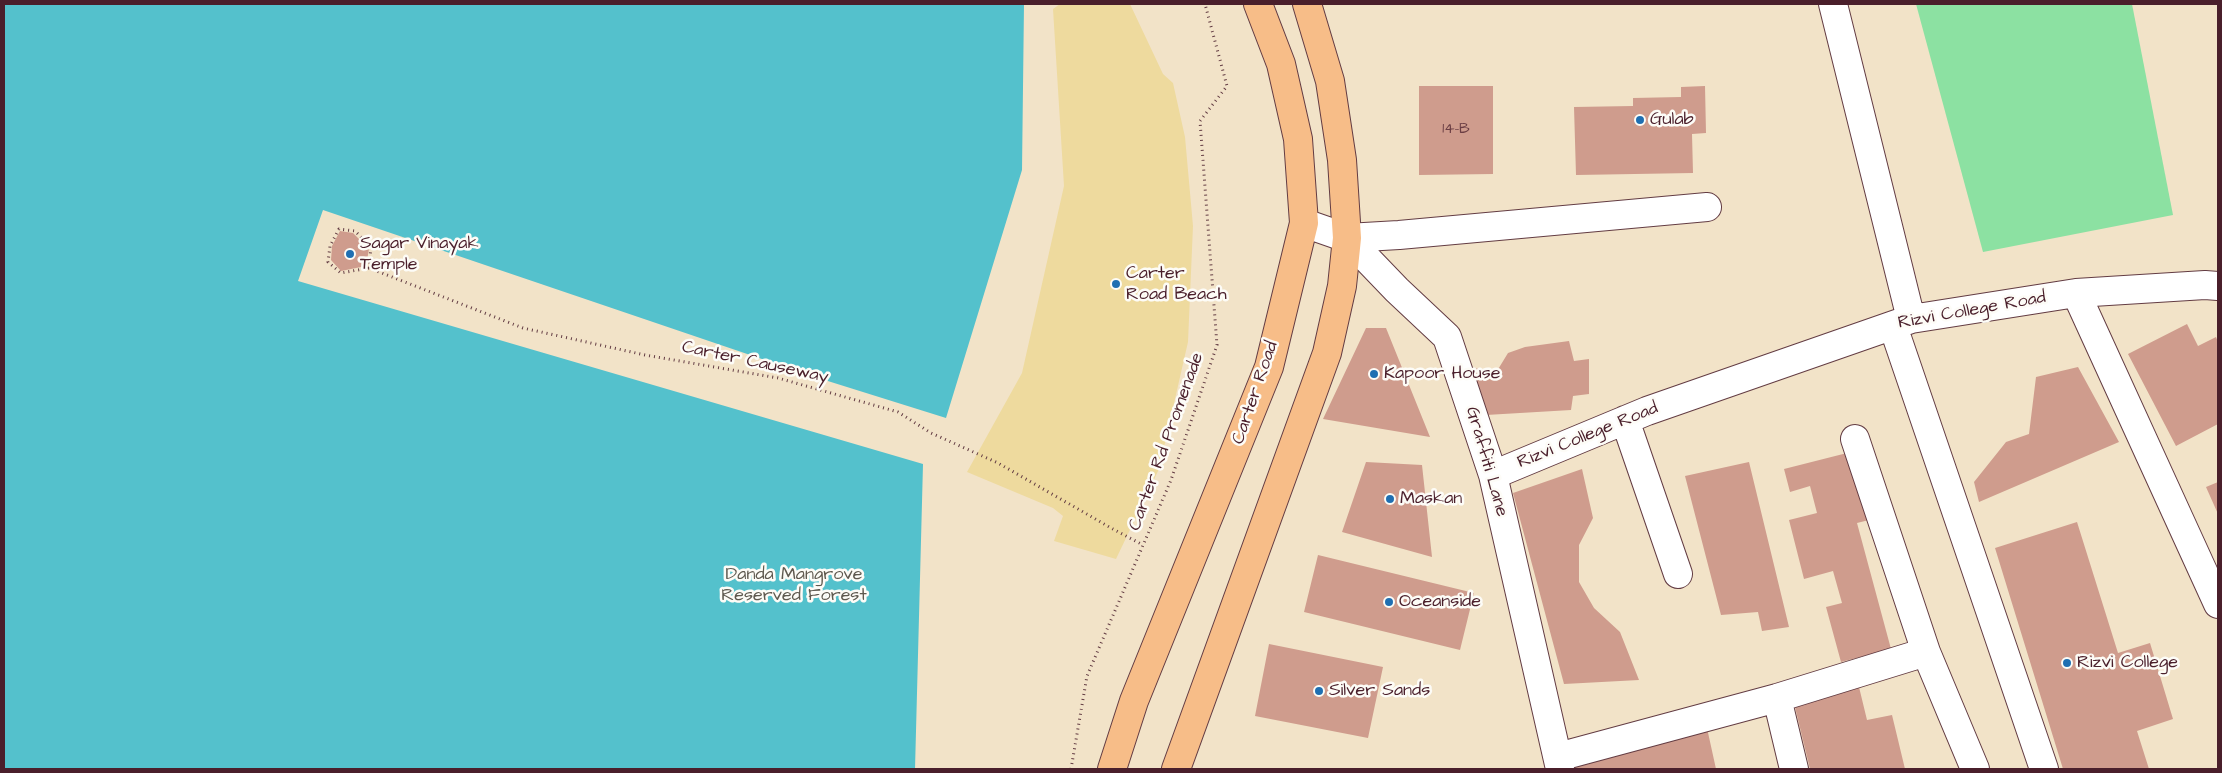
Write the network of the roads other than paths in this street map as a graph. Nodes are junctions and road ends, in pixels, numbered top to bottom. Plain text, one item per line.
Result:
1 (1258, 4) edge
2 (1307, 4) edge
3 (1833, 4) edge
4 (1707, 207) dead end
5 (1304, 223) junction
6 (1346, 238) junction
7 (2218, 286) edge
8 (2076, 292) junction
9 (1902, 322) junction
10 (1624, 420) junction
11 (1855, 439) dead end
12 (1493, 475) junction
13 (1678, 574) dead end
14 (2216, 593) edge
15 (1926, 652) junction
16 (1776, 698) junction
17 (1559, 763) edge
18 (1112, 769) edge
19 (1176, 769) edge
20 (1794, 769) edge
21 (1975, 769) edge
22 (2044, 769) edge

1 - 5 main road, Carter Road
2 - 6 main road
3 - 9 street
4 - 6 street
5 - 6 street, Graffiti Lane
5 - 18 main road, Carter Road
6 - 12 street, Graffiti Lane
6 - 19 main road
7 - 8 street, Rizvi College Road
8 - 9 street, Rizvi College Road
8 - 14 street
9 - 10 street, Rizvi College Road
9 - 22 street
10 - 12 street, Rizvi College Road
10 - 13 street
11 - 15 street
12 - 17 street, Graffiti Lane
15 - 16 street
15 - 21 street
16 - 17 street
16 - 20 street

